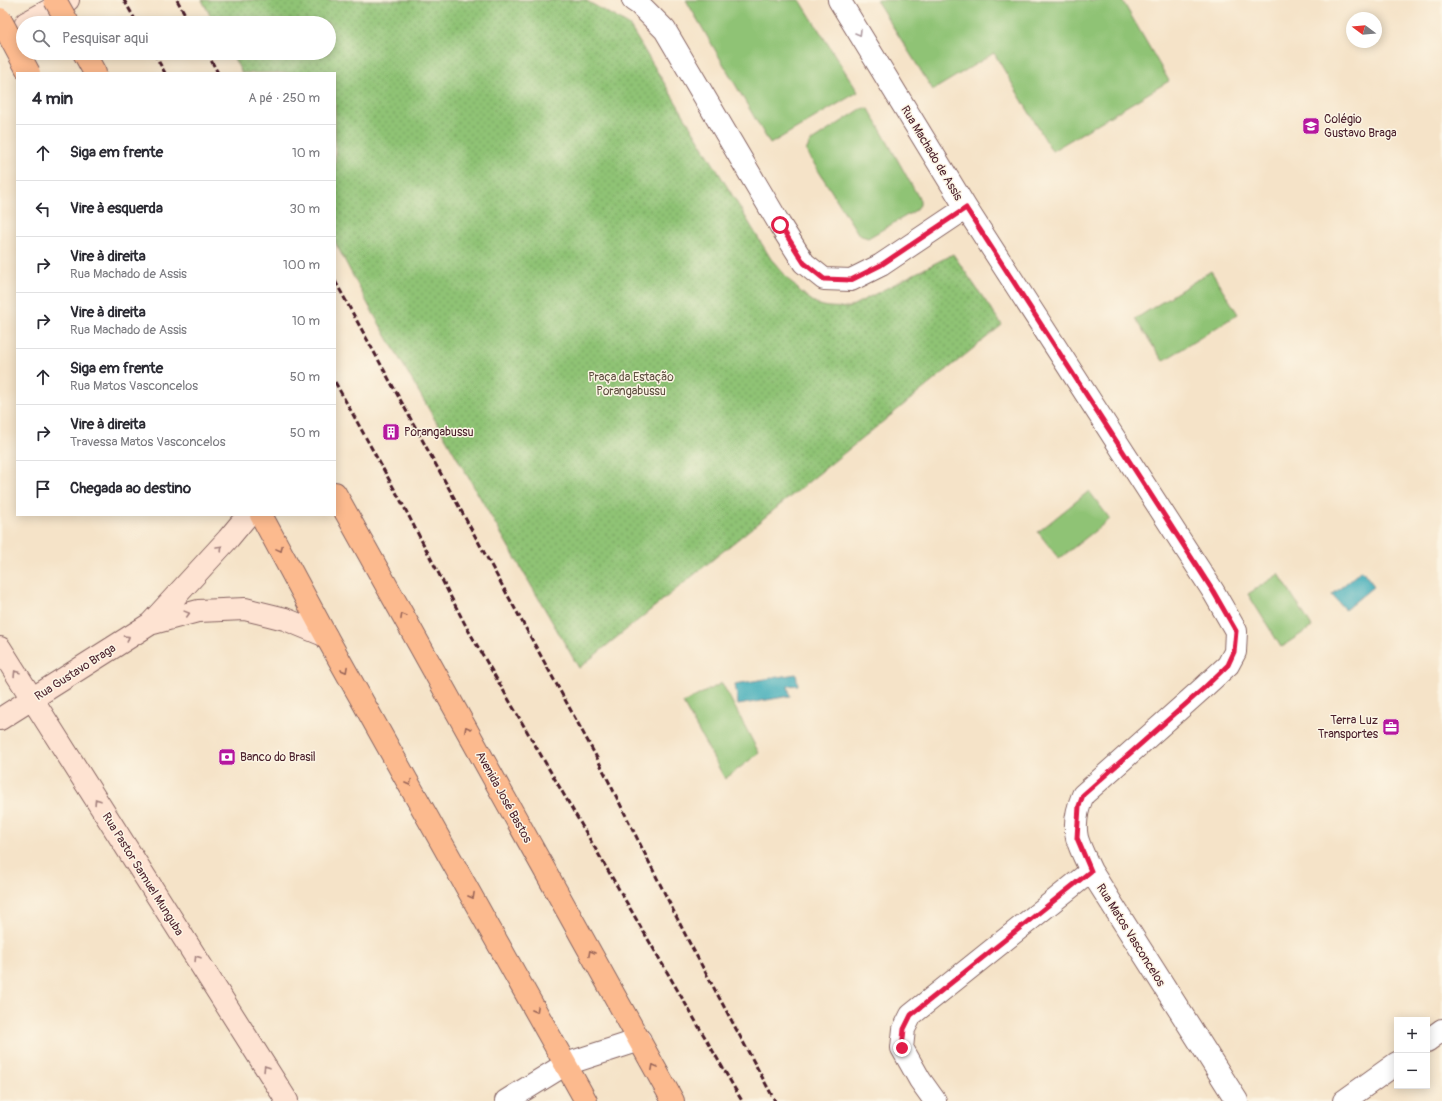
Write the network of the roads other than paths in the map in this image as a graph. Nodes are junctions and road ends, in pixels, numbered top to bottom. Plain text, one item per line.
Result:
1 (55, 0) edge
2 (68, 0) edge
3 (632, 0) edge
4 (839, 0) edge
5 (39, 16) edge
6 (64, 16) edge
7 (0, 19) edge
8 (16, 29) edge
9 (0, 37) edge
10 (16, 49) edge
11 (22, 60) edge
12 (28, 72) edge
13 (966, 208) junction
14 (336, 495) edge
15 (247, 516) edge
16 (262, 516) edge
17 (150, 624) junction
18 (326, 636) junction
19 (0, 648) edge
20 (1204, 688) joint
21 (32, 699) junction
22 (0, 719) edge
23 (1091, 871) junction
24 (1442, 1030) edge
25 (1430, 1039) edge
26 (640, 1040) junction
27 (566, 1064) junction
28 (1394, 1065) edge
29 (287, 1101) edge
30 (506, 1101) edge
31 (586, 1101) edge
32 (673, 1101) edge
33 (935, 1101) edge
34 (1237, 1101) edge
35 (1344, 1101) edge

1 - 6 main road, bridge
2 - 5 street
3 - 13 street
4 -> 13 street, Rua Machado de Assis
7 - 10 main road, bridge
8 - 9 street
11 - 12 main road, bridge
13 - 20 street, Rua Machado de Assis
26 -> 14 main road, Avenida José Bastos
17 -> 15 street, Rua Gustavo Braga
16 -> 18 main road
17 -> 18 street, Rua Gustavo Braga
21 -> 17 street, Rua Gustavo Braga
18 -> 27 main road
21 -> 19 street, Rua Pastor Samuel Munguba
20 - 23 street, Rua Matos Vasconcelos
21 - 22 street, Rua Gustavo Braga
29 -> 21 street, Rua Pastor Samuel Munguba
23 - 33 street
23 - 34 street, Rua Matos Vasconcelos
24 - 25 street
26 - 27 street
32 -> 26 main road, Avenida José Bastos
27 - 30 street
27 - 31 main road
28 - 35 street

